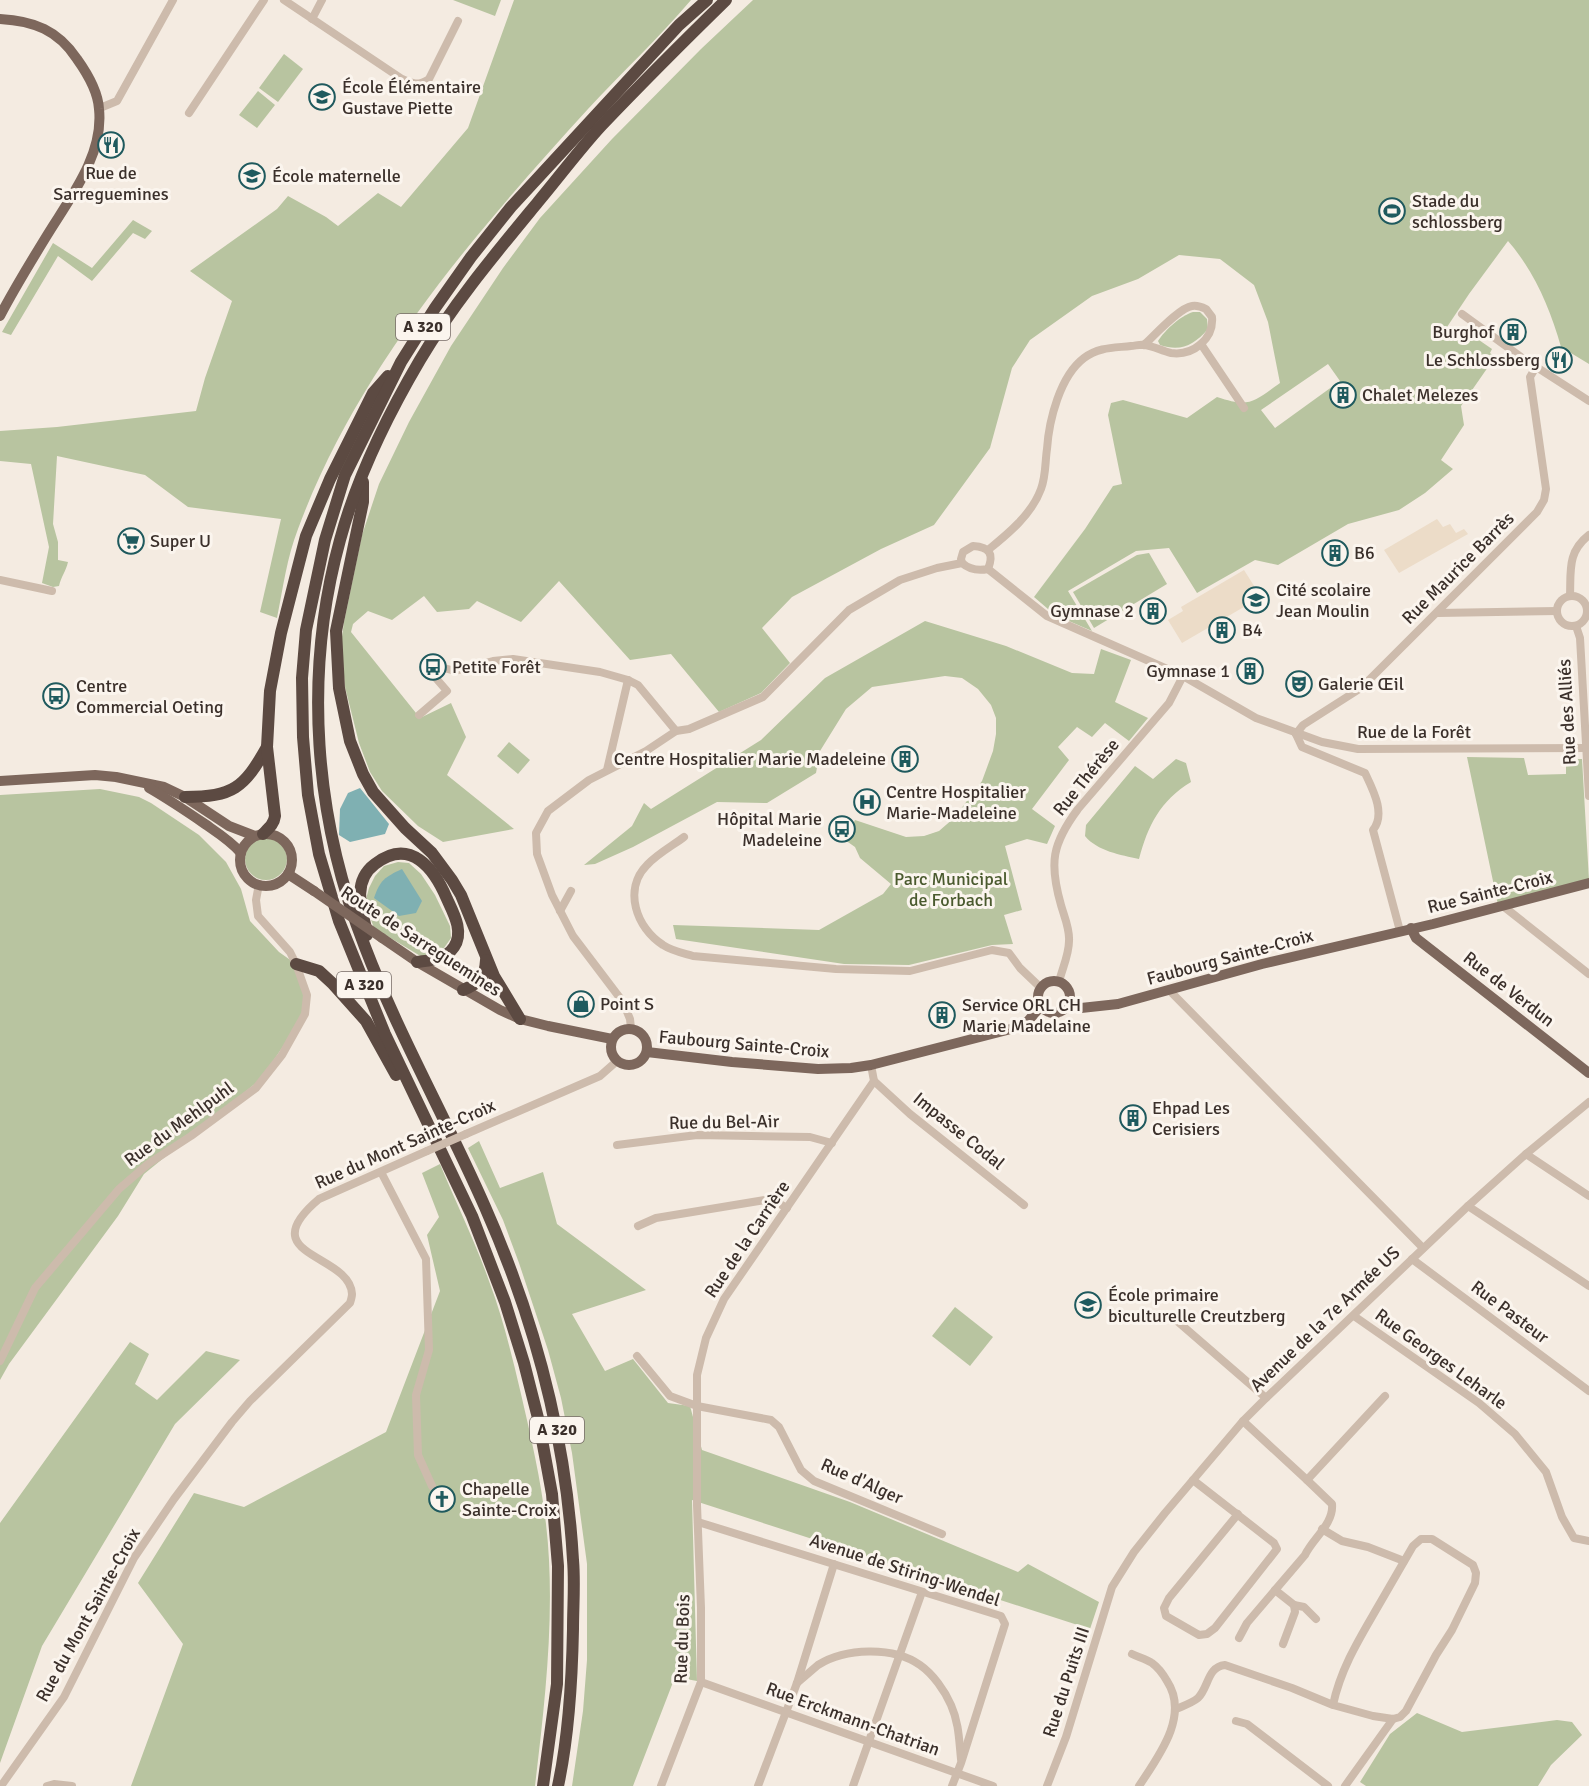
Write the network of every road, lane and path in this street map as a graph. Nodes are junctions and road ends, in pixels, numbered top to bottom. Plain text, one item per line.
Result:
1 (173, 0) edge
2 (264, 0) edge
3 (284, 0) edge
4 (322, 0) edge
5 (707, 0) edge
6 (726, 0) edge
7 (0, 19) edge
8 (312, 19) junction
9 (458, 21) dead end
10 (100, 108) junction
11 (189, 113) dead end
12 (1462, 314) dead end
13 (0, 316) edge
14 (1201, 344) junction
15 (1144, 345) junction
16 (401, 362) junction
17 (1536, 367) junction
18 (1589, 401) edge
19 (1244, 408) dead end
20 (364, 472) junction
21 (1589, 535) edge
22 (988, 550) junction
23 (962, 563) junction
24 (988, 569) junction
25 (0, 580) edge
26 (52, 591) dead end
27 (1570, 597) junction
28 (1557, 610) junction
29 (1588, 610) edge
30 (1438, 613) junction
31 (1576, 626) junction
32 (1183, 676) junction
33 (628, 680) junction
34 (419, 715) dead end
35 (676, 731) junction
36 (1296, 734) junction
37 (267, 747) junction
38 (1587, 748) edge
39 (607, 770) junction
40 (0, 781) edge
41 (1589, 796) edge
42 (181, 801) junction
43 (259, 835) junction
44 (684, 837) dead end
45 (241, 853) junction
46 (288, 874) junction
47 (259, 884) junction
48 (1589, 884) edge
49 (552, 895) junction
50 (1503, 906) junction
51 (560, 911) junction
52 (1411, 928) junction
53 (1400, 931) junction
54 (363, 944) junction
55 (486, 959) junction
56 (417, 962) junction
57 (296, 964) junction
58 (1589, 974) edge
59 (1059, 982) junction
60 (1041, 988) junction
61 (463, 990) junction
62 (1168, 990) junction
63 (1068, 1003) junction
64 (1041, 1006) junction
65 (520, 1019) junction
66 (631, 1028) junction
67 (612, 1039) junction
68 (646, 1053) junction
69 (616, 1061) junction
70 (871, 1065) junction
71 (1589, 1073) edge
72 (874, 1081) junction
73 (1589, 1102) edge
74 (422, 1110) junction
75 (832, 1143) junction
76 (617, 1145) dead end
77 (1526, 1154) junction
78 (381, 1172) junction
79 (1589, 1196) edge
80 (1024, 1205) dead end
81 (1468, 1206) junction
82 (787, 1208) junction
83 (638, 1226) dead end
84 (1423, 1248) junction
85 (1412, 1259) junction
86 (1589, 1286) edge
87 (1354, 1316) junction
88 (1177, 1321) dead end
89 (637, 1356) dead end
90 (0, 1361) edge
91 (1589, 1391) edge
92 (1384, 1396) dead end
93 (1266, 1398) junction
94 (697, 1406) junction
95 (1243, 1421) junction
96 (1193, 1480) junction
97 (1307, 1480) junction
98 (432, 1486) dead end
99 (1238, 1514) junction
100 (698, 1522) junction
101 (1322, 1529) junction
102 (942, 1534) dead end
103 (1589, 1541) edge
104 (1404, 1561) junction
105 (834, 1564) junction
106 (1112, 1587) joint
107 (1275, 1590) junction
108 (922, 1592) junction
109 (1294, 1605) junction
110 (1316, 1619) dead end
111 (1239, 1638) dead end
112 (1283, 1644) dead end
113 (1131, 1654) dead end
114 (901, 1656) junction
115 (701, 1682) junction
116 (797, 1683) junction
117 (1333, 1705) junction
118 (1176, 1709) junction
119 (786, 1712) junction
120 (1393, 1719) junction
121 (1236, 1721) dead end
122 (870, 1742) junction
123 (962, 1763) junction
124 (957, 1773) junction
125 (2, 1786) edge
126 (47, 1786) edge
127 (72, 1786) edge
128 (543, 1786) edge
129 (558, 1786) edge
130 (661, 1786) edge
131 (758, 1786) edge
132 (853, 1786) edge
133 (952, 1786) edge
134 (993, 1786) edge
135 (1047, 1786) edge
136 (1139, 1786) edge
137 (1328, 1786) edge
138 (1345, 1786) edge

1 - 10 street
2 - 11 street
3 - 8 street
4 - 8 street
5 - 16 highway, A 320
6 - 20 highway, A 320
7 - 10 main road
8 - 9 street
10 - 13 main road
12 - 17 street
14 - 15 street
14 - 15 street
14 - 19 street
15 - 22 street
16 - 37 highway
16 - 74 highway, A 320
17 - 18 street
17 - 30 street, Rue Maurice Barrès
20 - 54 highway, A 320
20 - 55 highway
21 - 27 street
22 - 23 street
22 - 24 street
23 - 24 street
23 - 35 street
24 - 32 street, Rue de la Forêt
25 - 26 street
27 - 28 street
27 - 29 street
28 - 30 street
28 - 31 street
29 - 31 street
30 - 36 street, Rue Maurice Barrès
31 - 38 street, Rue des Alliés
32 - 36 street, Rue de la Forêt
32 - 59 street, Rue Thérèse
33 - 34 street
33 - 35 street
33 - 39 street
35 - 39 street
36 - 38 street, Rue de la Forêt
36 - 53 street
37 - 42 highway
37 - 43 highway
38 - 41 street, Rue des Alliés
39 - 49 street
40 - 42 main road
42 - 43 main road
42 - 45 main road
43 - 45 main road
43 - 46 main road
44 - 60 street
45 - 47 main road
46 - 47 main road
46 - 56 main road, Route de Sarreguemines, bridge
47 - 57 street, Rue du Mehlpuhl
48 - 50 main road, Rue Sainte-Croix
49 - 51 street
49 - 51 street
50 - 52 main road, Rue Sainte-Croix
50 - 58 street
51 - 66 street
52 - 53 main road, Rue Sainte-Croix
52 - 71 main road, Rue de Verdun
53 - 62 main road, Faubourg Sainte-Croix
54 - 56 highway
54 - 129 highway, A 320
55 - 61 highway
55 - 65 highway
56 - 61 main road, Route de Sarreguemines
57 - 74 highway
57 - 90 street, Rue du Mehlpuhl
59 - 60 main road
59 - 63 main road
60 - 64 main road
61 - 65 main road, Route de Sarreguemines
62 - 63 main road, Faubourg Sainte-Croix
62 - 84 street
63 - 64 main road
64 - 70 main road, Faubourg Sainte-Croix
65 - 67 main road, Route de Sarreguemines
66 - 67 main road
66 - 68 main road
67 - 69 main road
68 - 69 main road
68 - 70 main road, Faubourg Sainte-Croix
69 - 78 street, Rue du Mont Sainte-Croix, bridge
70 - 72 street
72 - 75 street, Rue de la Carrière
72 - 80 street, Impasse Codal
73 - 77 street, Avenue de la 7e Armée US
74 - 128 highway, A 320
75 - 76 street, Rue du Bel-Air
75 - 82 street, Rue de la Carrière
77 - 79 street
77 - 81 street, Avenue de la 7e Armée US
78 - 98 street
78 - 125 street, Rue du Mont Sainte-Croix
81 - 84 street, Avenue de la 7e Armée US
81 - 86 street
82 - 83 street
82 - 94 street, Rue de la Carrière
84 - 85 street, Avenue de la 7e Armée US
85 - 87 street, Avenue de la 7e Armée US
85 - 91 street, Rue Pasteur
87 - 93 street, Avenue de la 7e Armée US
87 - 103 street, Rue Georges Leharle
88 - 93 street
89 - 94 street, Rue d'Alger
92 - 97 street
93 - 95 street, Avenue de la 7e Armée US
94 - 100 street, Rue de la Carrière
94 - 102 street, Rue d'Alger
95 - 96 street, Avenue de la 7e Armée US
95 - 97 street
96 - 99 street
96 - 106 street, Avenue de la 7e Armée US
97 - 101 street
99 - 99 street
100 - 105 street, Avenue de Stiring-Wendel
100 - 115 street, Rue du Bois
101 - 104 street
101 - 107 street
104 - 117 street
104 - 120 street
105 - 108 street, Avenue de Stiring-Wendel
105 - 116 street
106 - 135 street, Rue du Puits III
107 - 109 street
107 - 111 street
108 - 114 street
108 - 123 street, Avenue de Stiring-Wendel
109 - 110 street
109 - 112 street
113 - 118 street
114 - 116 street
114 - 122 street
114 - 123 street
115 - 119 street, Rue Erckmann-Chatrian
115 - 130 street, Rue du Bois
116 - 119 street
117 - 118 street
117 - 120 street
118 - 136 street
119 - 122 street, Rue Erckmann-Chatrian
119 - 131 street
120 - 138 street
121 - 137 street
122 - 124 street, Rue Erckmann-Chatrian
122 - 132 street
123 - 124 street, Avenue de Stiring-Wendel
124 - 133 street, Avenue de Stiring-Wendel
124 - 134 street, Rue Erckmann-Chatrian
126 - 127 street

